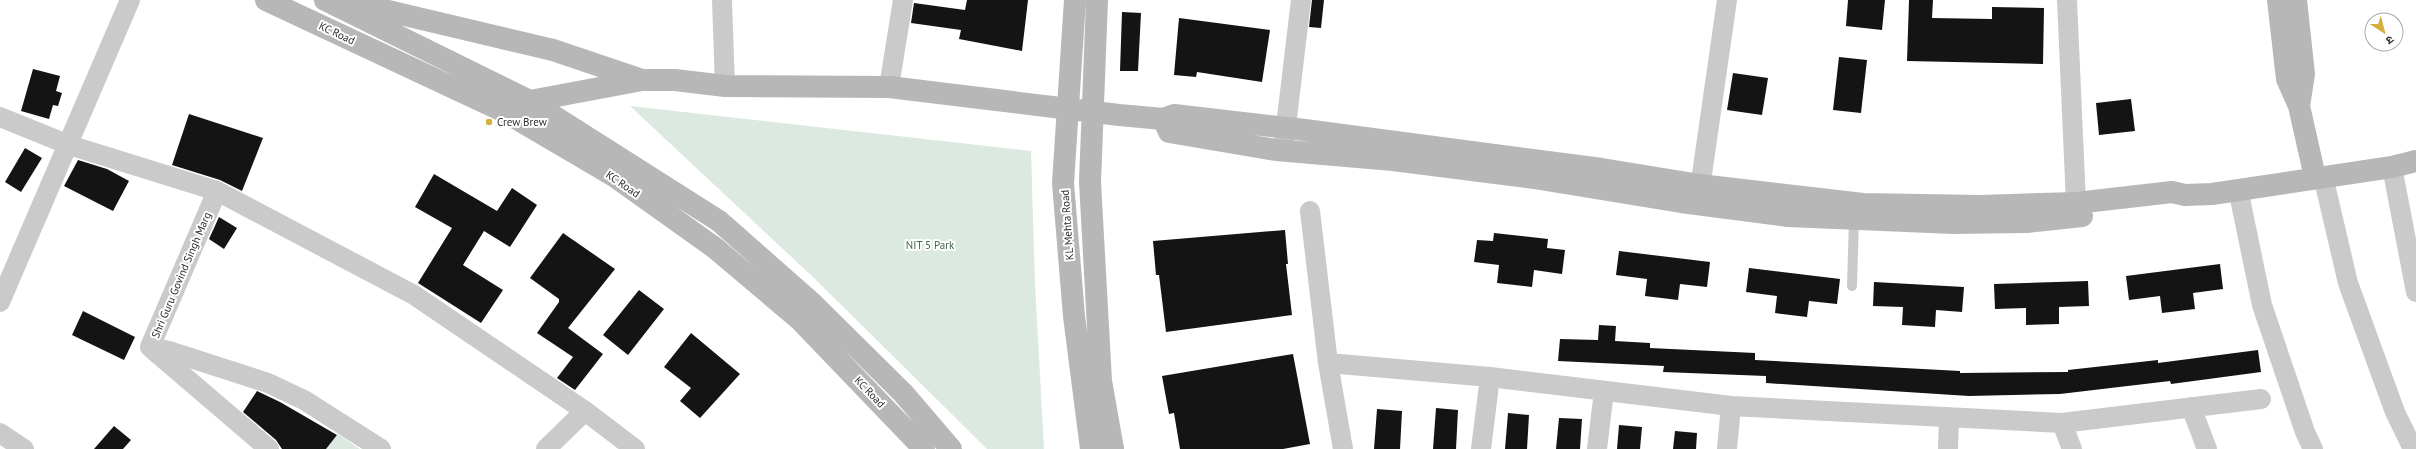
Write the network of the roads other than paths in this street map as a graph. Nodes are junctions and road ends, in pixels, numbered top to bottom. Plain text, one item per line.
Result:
1 (130, 0) edge
2 (266, 0) edge
3 (325, 0) edge
4 (343, 0) edge
5 (722, 0) edge
6 (903, 0) edge
7 (1075, 0) edge
8 (1097, 0) edge
9 (1301, 0) edge
10 (1727, 0) edge
11 (2067, 0) edge
12 (2278, 0) edge
13 (2296, 0) edge
14 (642, 80) junction
15 (725, 86) junction
16 (889, 87) junction
17 (530, 101) junction
18 (2299, 106) junction
19 (1068, 109) junction
20 (505, 112) junction
21 (1092, 112) junction
22 (0, 117) edge
23 (1163, 119) junction
24 (1286, 129) junction
25 (69, 145) junction
26 (1283, 150) junction
27 (2416, 161) edge
28 (2392, 167) junction
29 (2319, 176) junction
30 (2238, 189) junction
31 (216, 191) junction
32 (1699, 194) junction
33 (2076, 203) junction
34 (2103, 207) junction
35 (1310, 211) dead end
36 (1854, 219) junction
37 (1852, 286) dead end
38 (2416, 292) edge
39 (0, 302) edge
40 (150, 347) junction
41 (1328, 363) junction
42 (1490, 377) junction
43 (1604, 391) junction
44 (2261, 399) dead end
45 (1731, 406) junction
46 (2191, 407) junction
47 (585, 411) junction
48 (1949, 417) junction
49 (2062, 423) junction
50 (0, 433) edge
51 (24, 449) edge
52 (269, 449) edge
53 (381, 449) edge
54 (546, 449) edge
55 (635, 449) edge
56 (924, 449) edge
57 (951, 449) edge
58 (1091, 449) edge
59 (1113, 449) edge
60 (1343, 449) edge
61 (1481, 449) edge
62 (1597, 449) edge
63 (1727, 449) edge
64 (1948, 449) edge
65 (2072, 449) edge
66 (2207, 449) edge
67 (2313, 449) edge
68 (2413, 449) edge

1 - 25 street
2 - 20 street, KC Road
3 - 17 street
4 - 14 street
5 - 15 street
6 - 16 street
7 - 19 street, KL Mehta Road
8 - 21 street
9 - 24 street
10 - 32 street
11 - 33 street
12 - 18 street
13 - 18 street
14 - 15 street
14 - 17 street
15 - 16 street
16 - 19 street
17 - 20 street
17 - 57 street
18 - 29 street
19 - 21 street
19 - 58 street, KL Mehta Road
20 - 56 street, KC Road
21 - 23 street
21 - 59 street
22 - 25 street
23 - 24 street
23 - 26 street
24 - 26 street
24 - 32 street
25 - 31 street
25 - 39 street
26 - 32 street
27 - 28 street
28 - 29 street
28 - 38 street
29 - 30 street
29 - 68 street
30 - 34 street
30 - 67 street
31 - 40 street, Shri Guru Govind Singh Marg
31 - 47 street
32 - 33 street
32 - 36 street
33 - 34 street
34 - 36 street
35 - 41 street
36 - 37 lane
40 - 52 street, Shri Guru Govind Singh Marg
40 - 53 street
41 - 42 street
41 - 60 street
42 - 43 street
42 - 61 street
43 - 45 street
43 - 62 street
44 - 46 street
45 - 48 street
45 - 63 street
46 - 49 street
46 - 66 street
47 - 54 street
47 - 55 street
48 - 49 street
48 - 64 street
49 - 65 street
50 - 51 street

